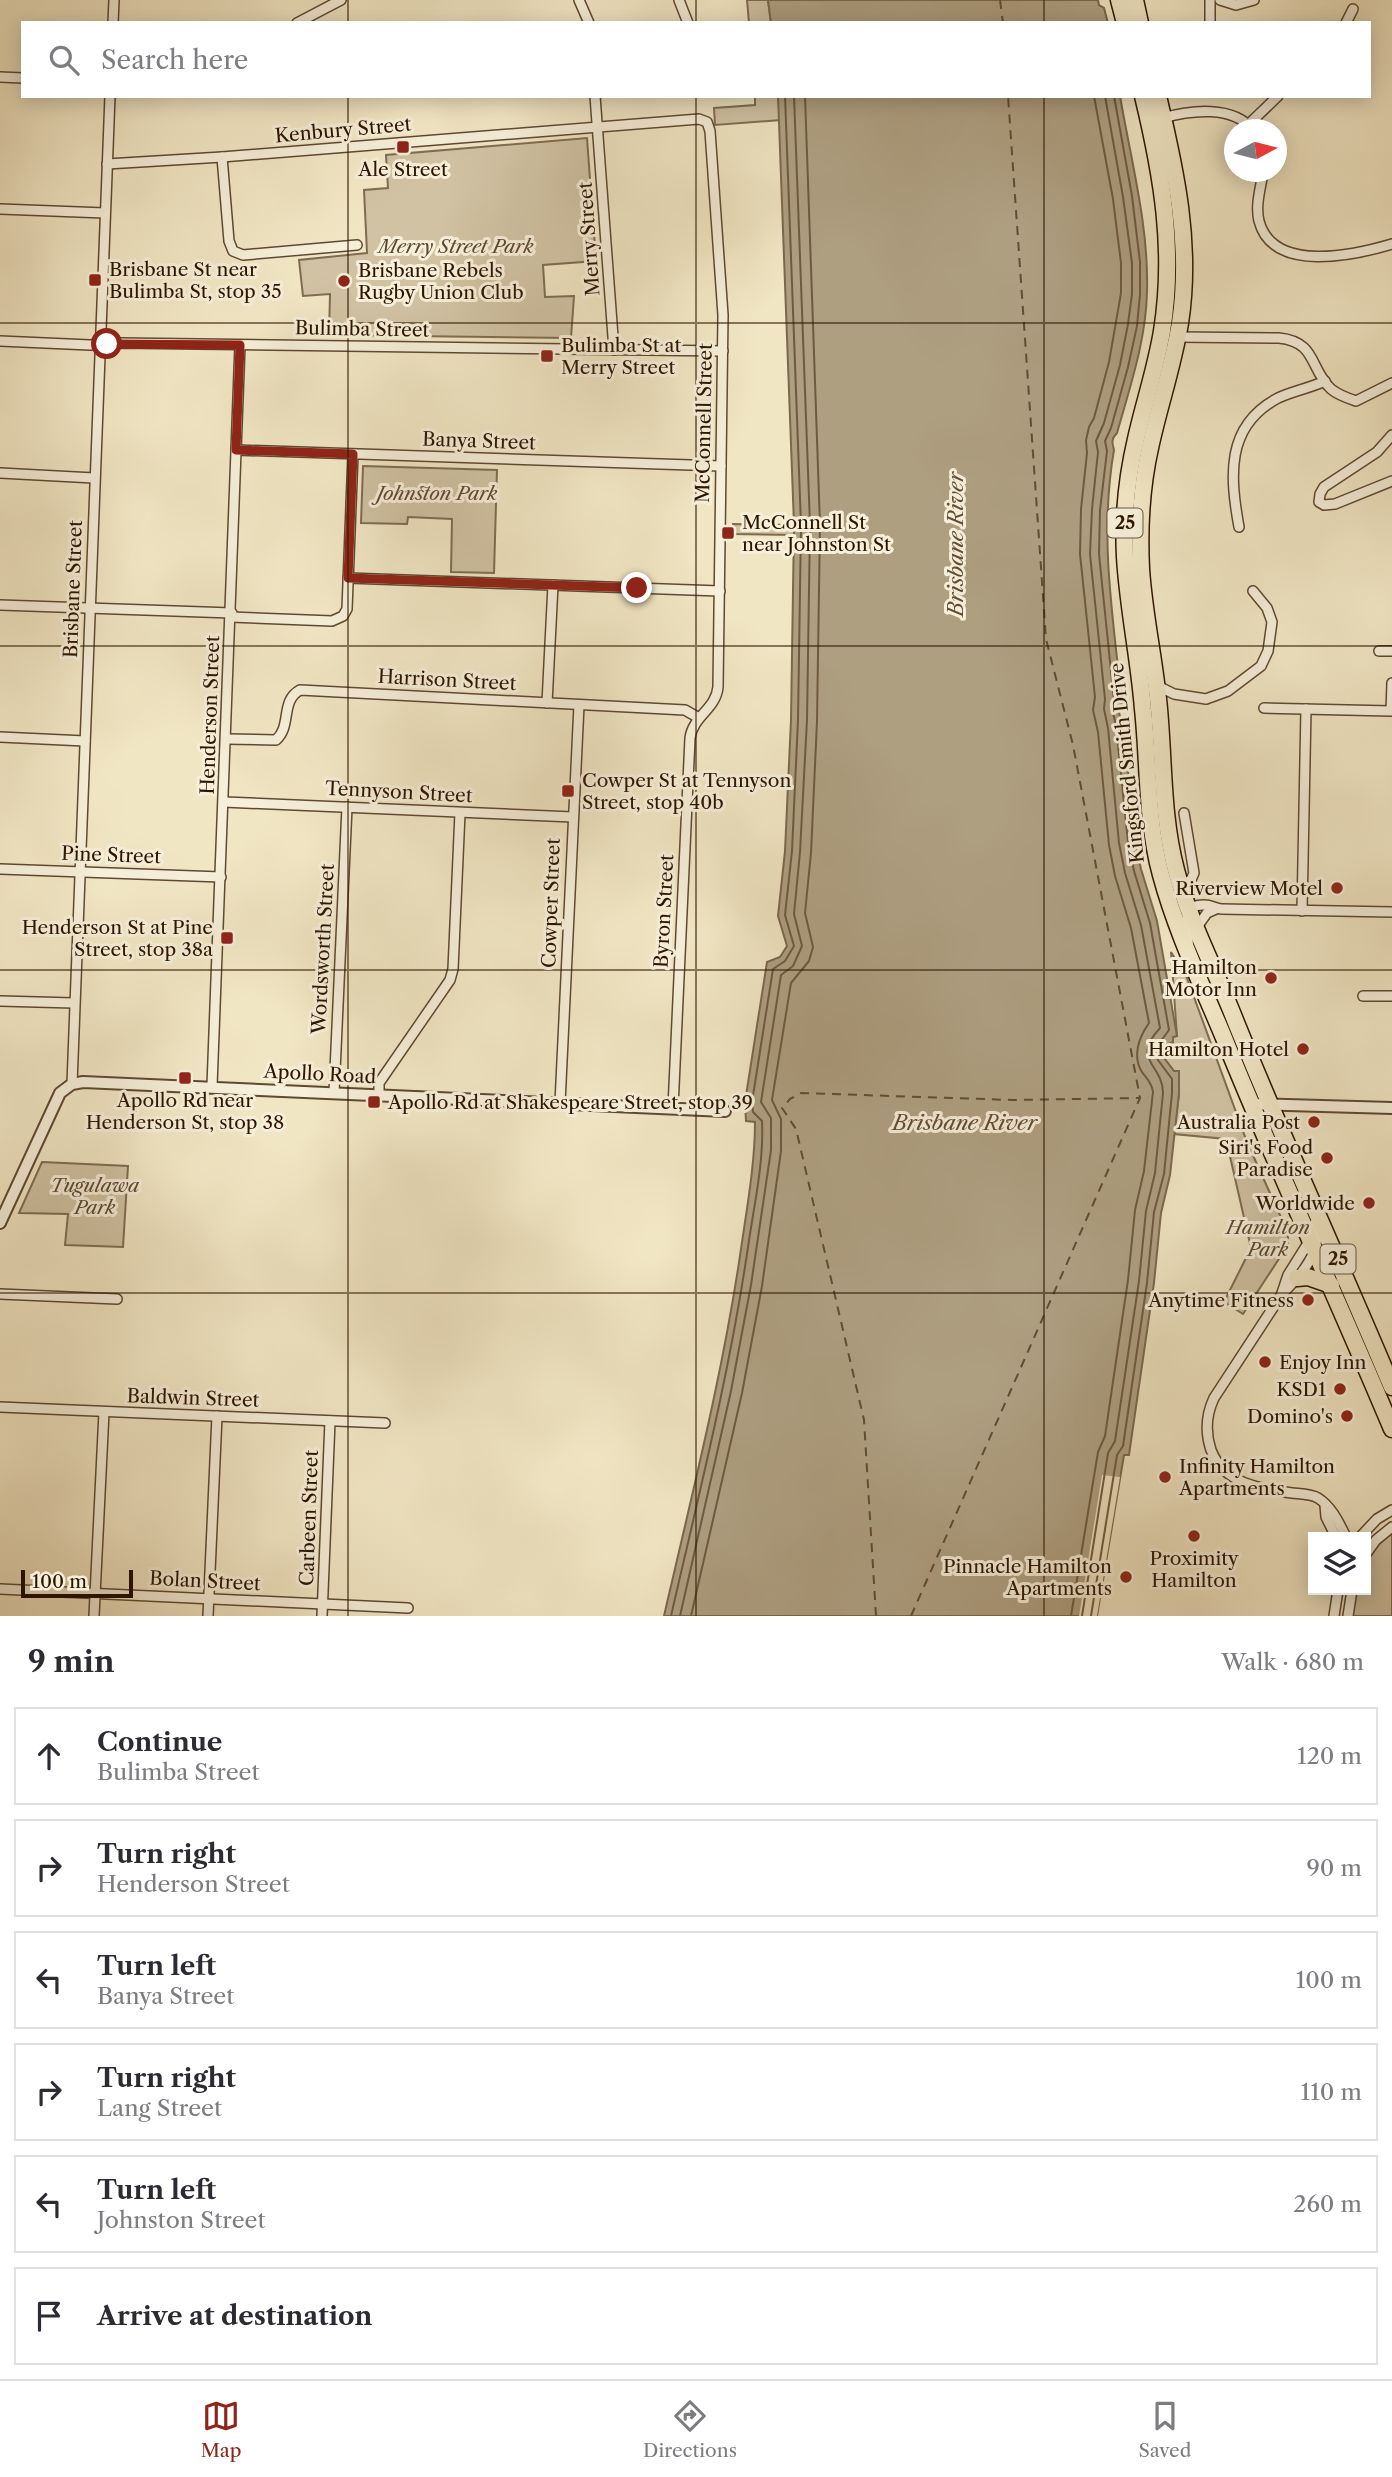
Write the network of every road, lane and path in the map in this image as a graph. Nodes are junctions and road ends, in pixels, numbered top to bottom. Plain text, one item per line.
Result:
1 (114, 0) edge
2 (341, 0) edge
3 (579, 0) edge
4 (679, 0) edge
5 (1119, 0) edge
6 (1135, 0) edge
7 (1210, 0) edge
8 (1220, 0) edge
9 (1254, 0) edge
10 (1353, 9) dead end
11 (113, 21) edge
12 (301, 21) edge
13 (588, 21) edge
14 (687, 21) edge
15 (1124, 21) edge
16 (1140, 21) edge
17 (1210, 21) edge
18 (1347, 21) edge
19 (0, 77) edge
20 (21, 78) edge
21 (110, 98) edge
22 (595, 98) edge
23 (1143, 98) edge
24 (1158, 98) edge
25 (1276, 98) edge
26 (1163, 118) junction
27 (1240, 119) edge
28 (1258, 119) edge
29 (706, 122) joint
30 (598, 127) junction
31 (222, 157) junction
32 (107, 164) junction
33 (1262, 182) edge
34 (0, 209) edge
35 (105, 214) junction
36 (1392, 244) edge
37 (357, 245) dead end
38 (1177, 337) junction
39 (0, 341) edge
40 (100, 344) junction
41 (240, 345) junction
42 (614, 349) junction
43 (723, 351) junction
44 (1325, 381) junction
45 (1392, 383) edge
46 (1392, 435) edge
47 (236, 450) junction
48 (353, 454) junction
49 (721, 466) junction
50 (0, 473) edge
51 (94, 478) junction
52 (1392, 481) edge
53 (1239, 527) dead end
54 (348, 578) junction
55 (553, 585) junction
56 (1253, 590) dead end
57 (720, 591) junction
58 (0, 605) edge
59 (90, 609) junction
60 (231, 615) junction
61 (1379, 651) dead end
62 (1392, 651) edge
63 (1392, 683) edge
64 (1156, 685) junction
65 (1174, 694) junction
66 (547, 703) junction
67 (1158, 703) junction
68 (579, 705) junction
69 (1264, 708) dead end
70 (1306, 709) junction
71 (699, 718) junction
72 (0, 737) edge
73 (226, 739) junction
74 (85, 741) junction
75 (224, 802) junction
76 (347, 807) junction
77 (460, 813) junction
78 (1184, 813) dead end
79 (572, 817) junction
80 (0, 869) edge
81 (80, 872) junction
82 (220, 877) junction
83 (1181, 885) junction
84 (1216, 909) junction
85 (1190, 910) junction
86 (1301, 911) junction
87 (1392, 912) edge
88 (1197, 927) junction
89 (1187, 950) junction
90 (1363, 996) dead end
91 (1392, 996) edge
92 (0, 1001) edge
93 (74, 1003) junction
94 (72, 1084) junction
95 (212, 1086) junction
96 (334, 1093) junction
97 (379, 1095) junction
98 (560, 1103) junction
99 (1251, 1104) junction
100 (1270, 1105) junction
101 (673, 1108) junction
102 (1392, 1108) edge
103 (725, 1111) dead end
104 (1316, 1208) junction
105 (0, 1223) edge
106 (1312, 1244) junction
107 (1297, 1278) junction
108 (1331, 1285) junction
109 (0, 1294) edge
110 (1282, 1294) junction
111 (117, 1300) dead end
112 (1392, 1387) edge
113 (0, 1407) edge
114 (104, 1412) junction
115 (217, 1416) junction
116 (330, 1422) junction
117 (385, 1423) dead end
118 (1392, 1429) edge
119 (1325, 1505) junction
120 (1392, 1510) edge
121 (1392, 1527) edge
122 (1334, 1532) edge
123 (1343, 1532) edge
124 (1365, 1532) edge
125 (1371, 1547) edge
126 (0, 1589) edge
127 (96, 1593) junction
128 (1337, 1595) edge
129 (1351, 1595) edge
130 (209, 1599) junction
131 (323, 1604) junction
132 (408, 1608) dead end
133 (94, 1616) edge
134 (208, 1616) edge
135 (322, 1616) edge
136 (1334, 1616) edge
137 (1348, 1616) edge

1 - 11 street
2 - 12 street
3 - 13 street
4 - 14 street
5 - 15 highway
6 - 16 highway
7 - 17 street
8 - 9 street
10 - 18 street
19 - 20 street
21 - 32 street, Brisbane Street
22 - 30 street, Merry Street
23 - 89 highway, Kingsford Smith Drive / 25
24 - 26 highway, Kingsford Smith Drive / 25
25 - 28 street
26 - 27 street
26 - 38 highway, Kingsford Smith Drive / 25
29 - 30 street, Kenbury Street
29 - 43 street, McConnell Street
30 - 31 street, Kenbury Street
30 - 42 street, Merry Street
31 - 32 street, Kenbury Street
31 - 37 street
32 - 35 street, Brisbane Street
33 - 36 street
34 - 35 street
35 - 40 street, Brisbane Street
38 - 44 street
38 - 64 highway, Kingsford Smith Drive / 25
39 - 40 street, Bulimba Street
40 - 41 street, Bulimba Street
40 - 51 street, Brisbane Street
41 - 42 street, Bulimba Street
41 - 47 street, Henderson Street
42 - 43 street, Bulimba Street
43 - 49 street, McConnell Street
44 - 45 street
44 - 53 street
46 - 52 street
47 - 48 street, Banya Street
47 - 60 street, Henderson Street
48 - 49 street, Banya Street
48 - 54 street
49 - 57 street, McConnell Street
50 - 51 street
51 - 59 street, Brisbane Street
54 - 55 street
54 - 60 street
55 - 57 street
55 - 66 street
56 - 65 street
57 - 71 street, McConnell Street
58 - 59 street
59 - 60 street
59 - 74 street, Brisbane Street
60 - 73 street, Henderson Street
61 - 62 street
63 - 70 street
64 - 65 street
64 - 67 highway, Kingsford Smith Drive / 25
65 - 67 street
66 - 68 street, Harrison Street
66 - 73 street, Harrison Street
67 - 83 highway, Kingsford Smith Drive / 25
68 - 71 street, Harrison Street
68 - 79 street, Cowper Street
69 - 70 street
70 - 86 street
71 - 101 street, Byron Street
72 - 74 street
73 - 75 street, Henderson Street
74 - 81 street, Brisbane Street
75 - 76 street, Tennyson Street
75 - 82 street, Henderson Street
76 - 77 street, Tennyson Street
76 - 96 street, Wordsworth Street
77 - 79 street, Tennyson Street
77 - 97 street
78 - 83 street
79 - 98 street, Cowper Street
80 - 81 street, Pine Street
81 - 82 street, Pine Street
81 - 93 street, Brisbane Street
82 - 95 street, Henderson Street
83 - 85 highway, Kingsford Smith Drive / 25
84 - 85 street
84 - 86 street
84 - 88 street
85 - 88 highway, Kingsford Smith Drive / 25
85 - 89 street
86 - 87 street
88 - 100 highway, Kingsford Smith Drive / 25
89 - 99 highway, Kingsford Smith Drive / 25
90 - 91 street
92 - 93 street
93 - 94 street, Brisbane Street
94 - 95 street, Apollo Road
94 - 105 street
95 - 96 street, Apollo Road
96 - 97 street, Apollo Road
97 - 98 street, Apollo Road
98 - 101 street, Apollo Road
99 - 100 street
99 - 106 highway, Kingsford Smith Drive / 25
100 - 102 street
100 - 104 highway, Kingsford Smith Drive / 25
101 - 103 street, Apollo Road
104 - 106 street
104 - 112 highway, Kingsford Smith Drive / 25
106 - 107 street
106 - 108 highway, Kingsford Smith Drive / 25
106 - 110 street
107 - 108 highway
107 - 110 street
108 - 118 highway, Kingsford Smith Drive / 25
109 - 111 street
110 - 119 street
113 - 114 street, Baldwin Street
114 - 115 street, Baldwin Street
114 - 127 street
115 - 116 street, Baldwin Street
115 - 130 street
116 - 117 street, Baldwin Street
116 - 131 street, Carbeen Street
119 - 122 street
119 - 123 street
120 - 124 street
121 - 125 street
126 - 127 street, Bolan Street
127 - 130 street, Bolan Street
127 - 133 street
128 - 136 street
129 - 137 street
130 - 131 street, Bolan Street
130 - 134 street
131 - 132 street, Bolan Street
131 - 135 street, Carbeen Street

